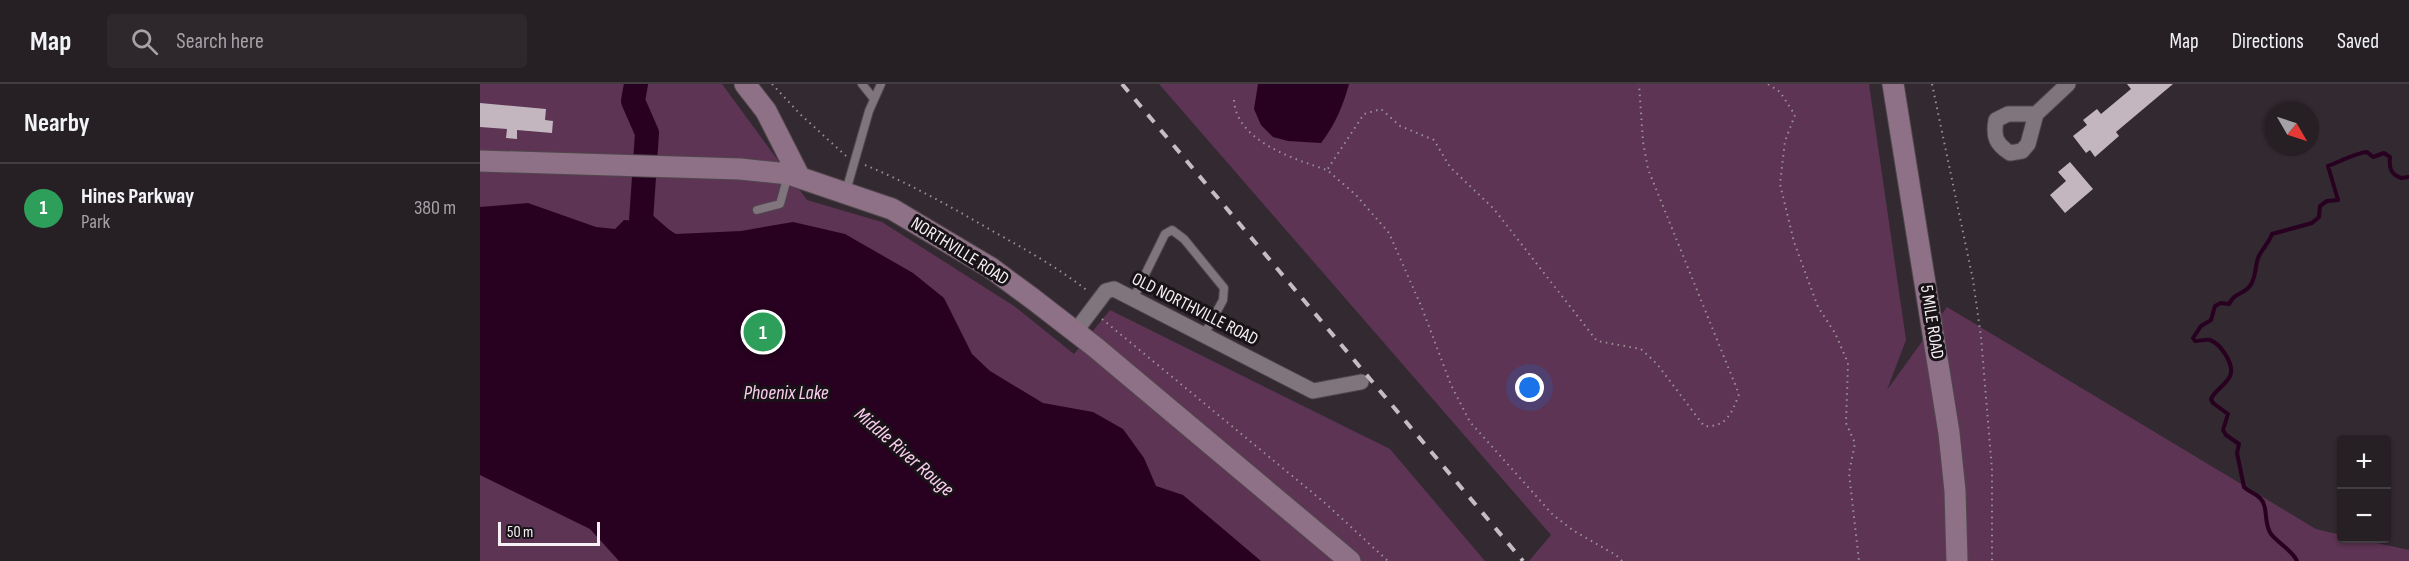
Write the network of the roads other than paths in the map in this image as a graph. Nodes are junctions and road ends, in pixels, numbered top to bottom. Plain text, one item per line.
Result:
1 (745, 84) edge
2 (862, 84) edge
3 (881, 84) edge
4 (1893, 84) edge
5 (2068, 84) edge
6 (874, 99) junction
7 (2036, 114) dead end
8 (480, 161) edge
9 (794, 175) junction
10 (845, 193) junction
11 (757, 210) dead end
12 (1134, 299) junction
13 (1075, 332) junction
14 (1204, 335) junction
15 (1361, 382) dead end
16 (1350, 561) edge
17 (1957, 561) edge

1 - 9 street
2 - 6 lane
3 - 6 lane
4 - 17 street, 5 MILE ROAD
5 - 7 street
6 - 10 lane
8 - 9 street, NORTHVILLE ROAD
9 - 10 street, NORTHVILLE ROAD
9 - 11 lane
10 - 13 street, NORTHVILLE ROAD
12 - 13 street, OLD NORTHVILLE ROAD
12 - 14 street, OLD NORTHVILLE ROAD
12 - 14 lane
13 - 16 street, NORTHVILLE ROAD
14 - 15 street, OLD NORTHVILLE ROAD

